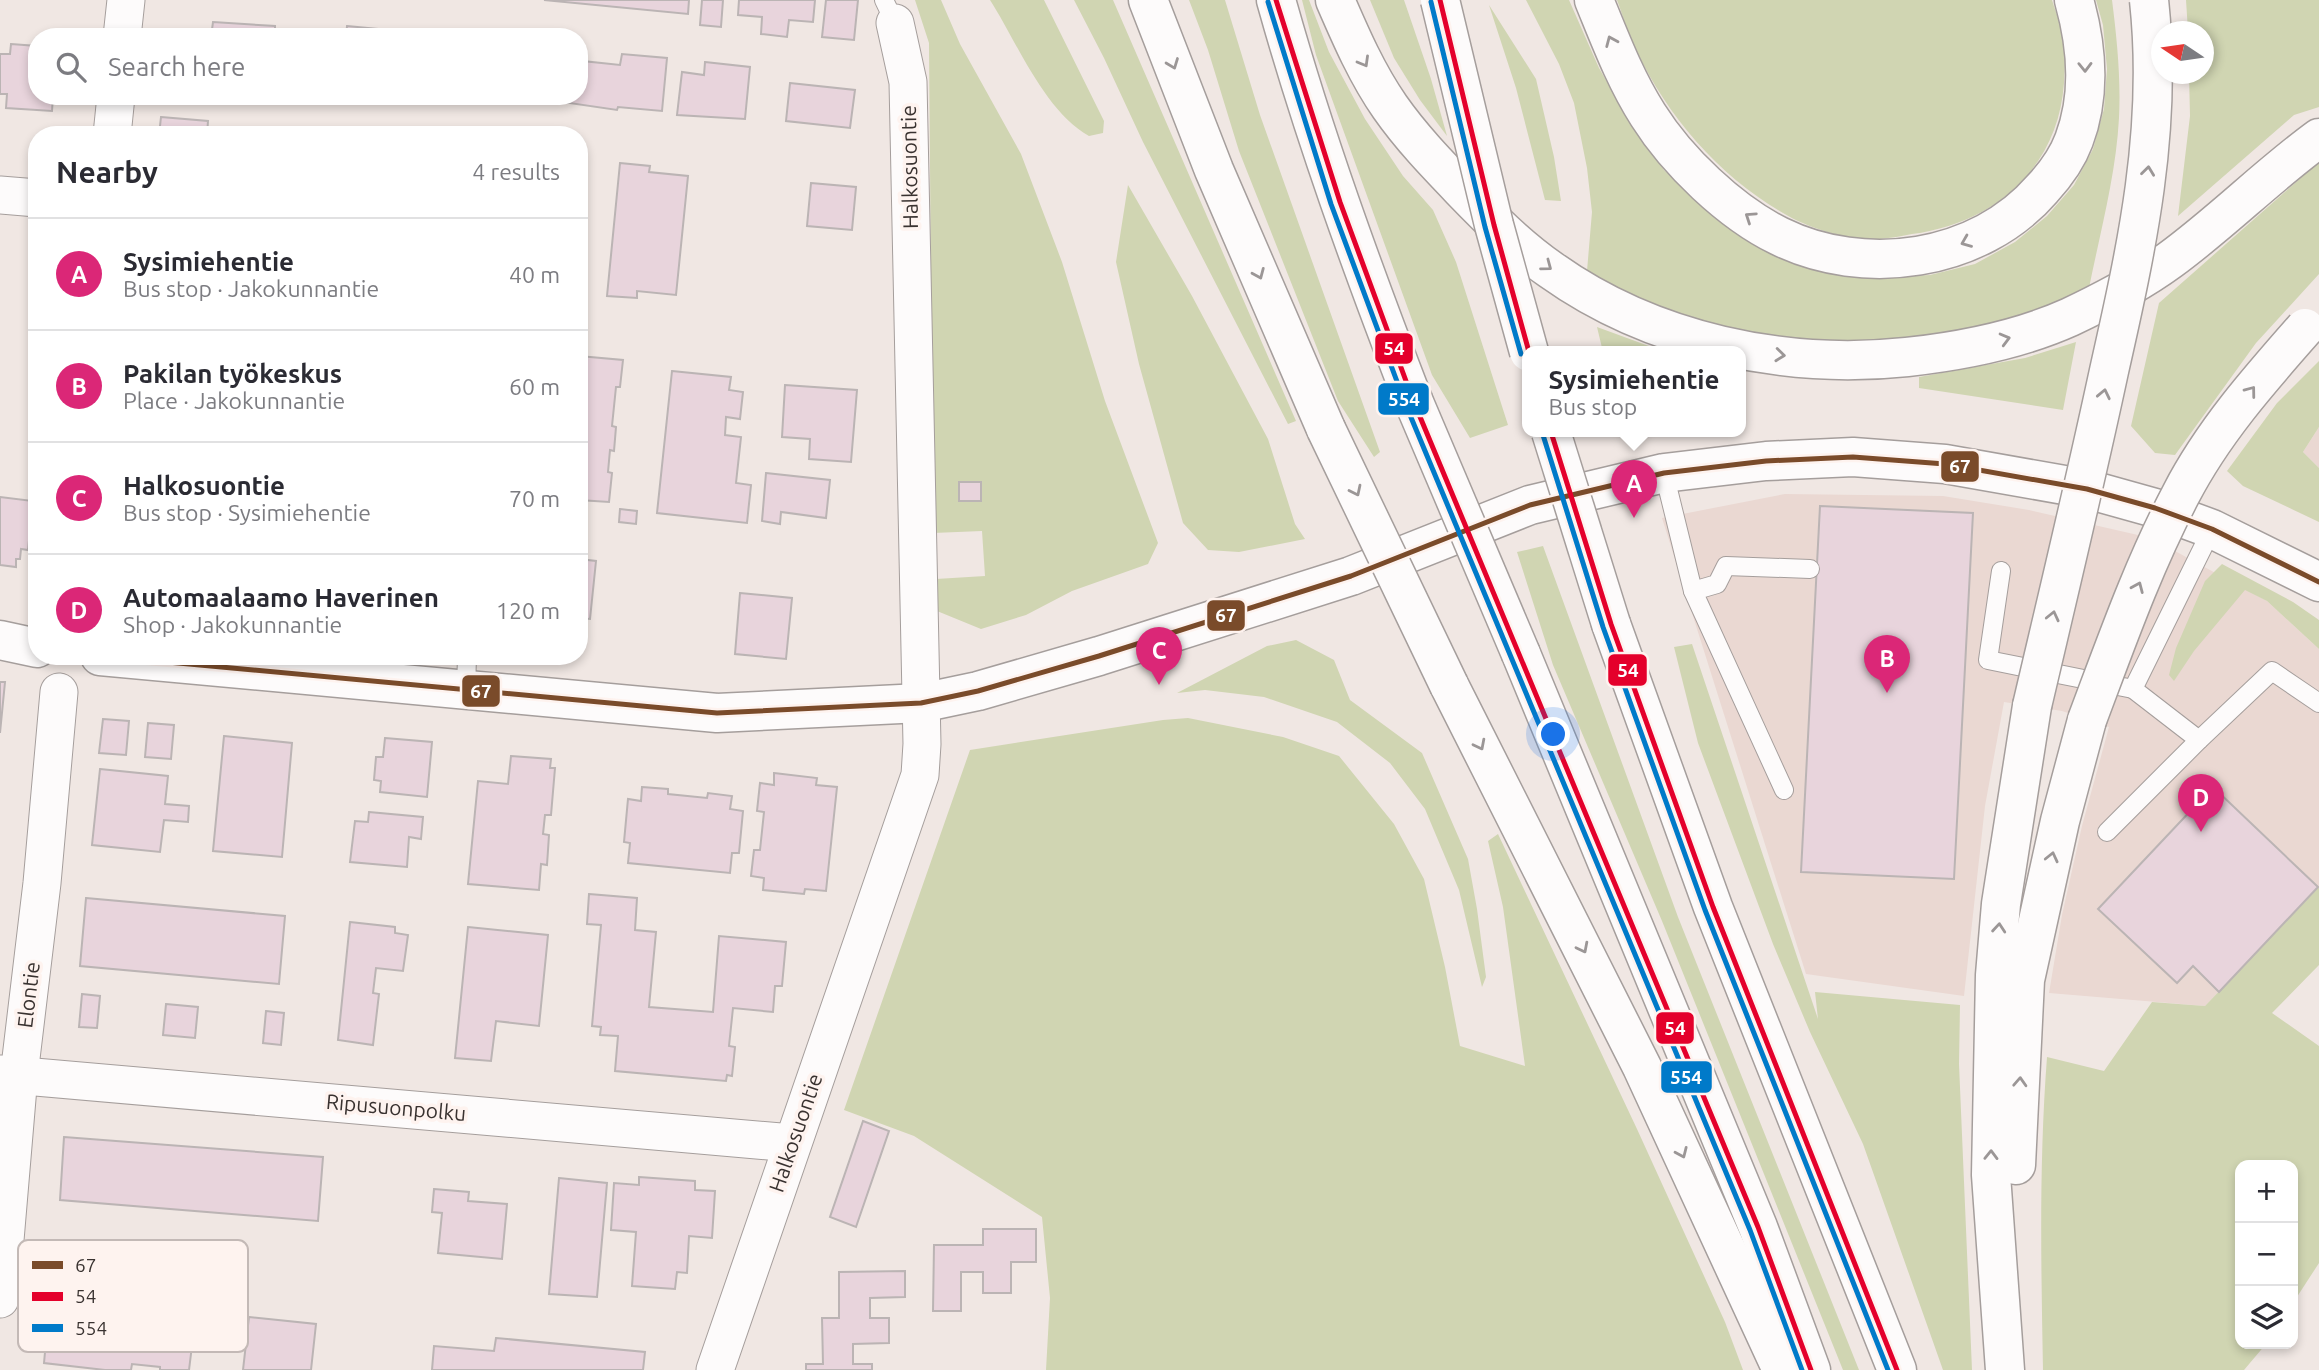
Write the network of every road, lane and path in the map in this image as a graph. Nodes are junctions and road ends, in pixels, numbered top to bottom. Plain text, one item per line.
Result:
1 (126, 0) edge
2 (1148, 0) edge
3 (1276, 0) edge
4 (1335, 0) edge
5 (1440, 0) edge
6 (1594, 0) edge
7 (2074, 0) edge
8 (2149, 0) edge
9 (890, 12) edge
10 (123, 28) edge
11 (115, 105) edge
12 (113, 126) edge
13 (2319, 138) edge
14 (0, 195) edge
15 (28, 197) edge
16 (2312, 321) edge
17 (1527, 346) edge
18 (1731, 346) edge
19 (1746, 349) edge
20 (1553, 437) edge
21 (1664, 473) junction
22 (2212, 529) junction
23 (1810, 569) dead end
24 (2001, 570) dead end
25 (2319, 582) edge
26 (1693, 591) junction
27 (0, 640) edge
28 (28, 646) edge
29 (294, 665) edge
30 (467, 673) edge
31 (2133, 688) junction
32 (59, 692) dead end
33 (921, 703) junction
34 (2319, 703) edge
35 (2199, 740) junction
36 (1784, 790) dead end
37 (2107, 832) dead end
38 (10, 1075) edge
39 (792, 1143) junction
40 (0, 1299) edge
41 (716, 1370) edge
42 (1782, 1370) edge
43 (1811, 1370) edge
44 (1897, 1370) edge
45 (2006, 1370) edge

1 - 10 street
2 -> 42 main road, bridge
3 - 43 main road, bridge
4 -> 18 main road
5 - 17 main road, bridge
7 -> 6 main road
45 -> 8 main road, bridge
9 - 33 street, Halkosuontie
11 - 12 street
19 -> 13 main road
14 - 15 street
45 -> 16 main road, bridge
20 - 44 main road, bridge
21 - 22 main road
21 - 26 lane
21 - 33 main road
22 - 25 main road
22 - 31 lane
23 - 26 lane
24 - 31 lane
26 - 36 lane
27 - 28 main road
29 - 30 main road
30 - 33 main road
31 - 35 lane
32 - 38 street, Elontie
33 - 39 street, Halkosuontie
34 - 35 lane
35 - 37 lane
38 - 39 street, Ripusuonpolku
38 - 40 street, Elontie
39 - 41 street, Halkosuontie

